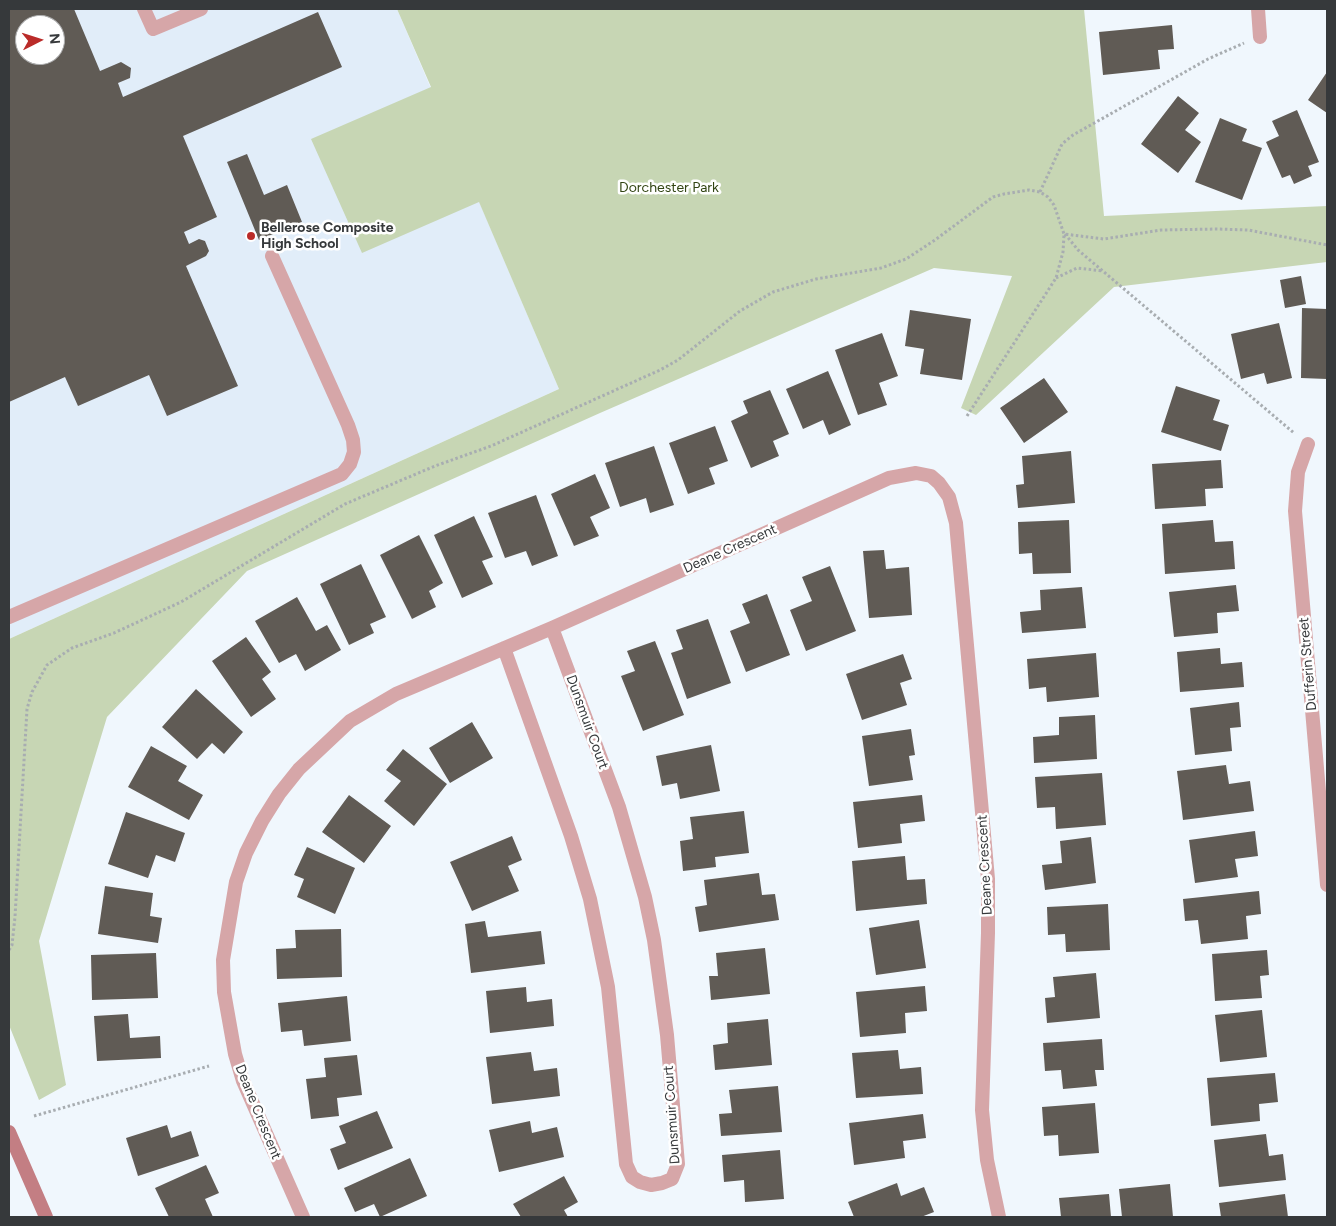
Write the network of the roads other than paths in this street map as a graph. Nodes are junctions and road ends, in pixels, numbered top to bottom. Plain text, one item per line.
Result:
1 (144, 9) edge
2 (201, 9) edge
3 (1258, 9) edge
4 (1260, 37) road end
5 (272, 256) dead end
6 (1308, 444) road end
7 (9, 617) edge
8 (552, 628) junction
9 (504, 648) junction
10 (1327, 885) edge
11 (9, 1132) edge
12 (46, 1217) edge
13 (303, 1217) edge
14 (999, 1217) edge

1 - 2 street
3 - 4 street
5 - 7 street
6 - 10 street, Dufferin Street
8 - 9 street, Deane Crescent
8 - 9 street, Dunsmuir Court
8 - 14 street, Deane Crescent
9 - 13 street, Deane Crescent
11 - 12 main road

